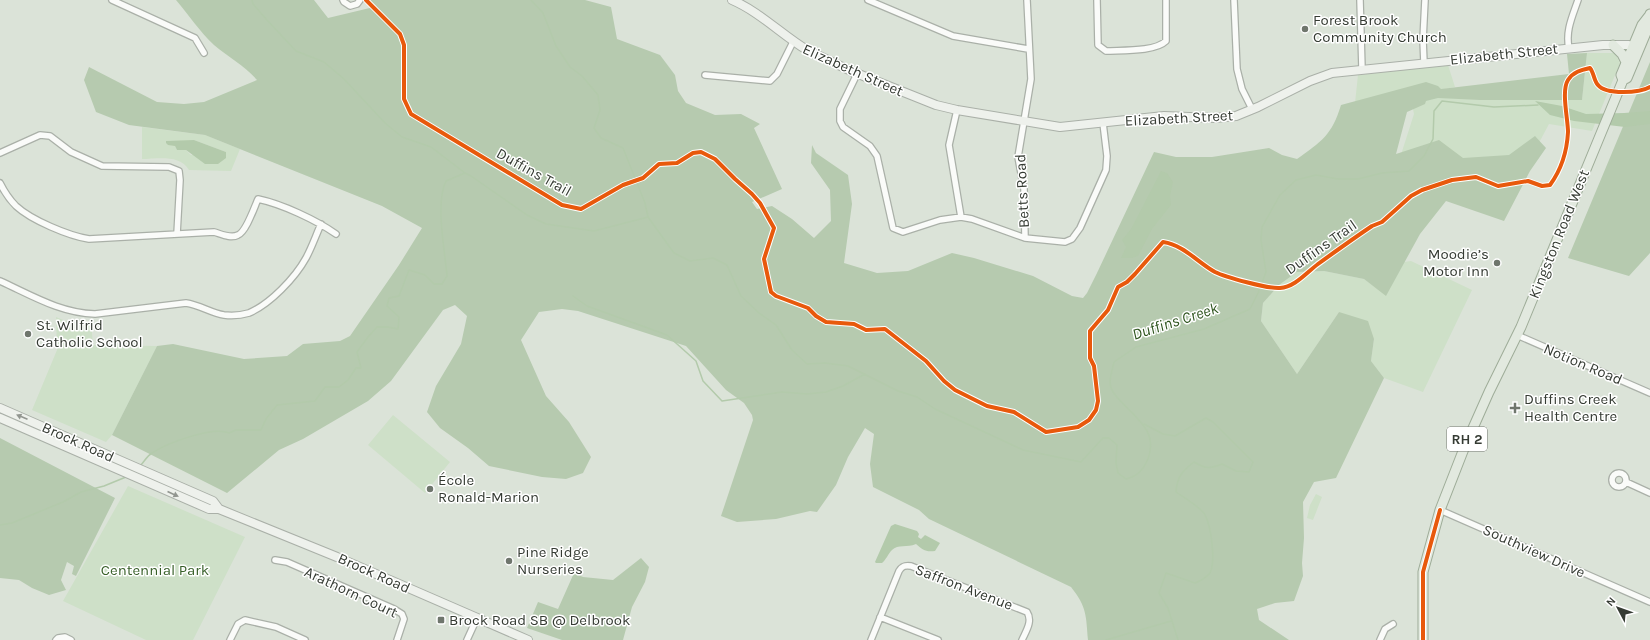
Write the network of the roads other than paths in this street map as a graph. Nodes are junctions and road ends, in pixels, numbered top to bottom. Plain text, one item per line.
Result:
1 (112, 0) edge
2 (343, 0) edge
3 (360, 0) edge
4 (735, 0) edge
5 (868, 0) edge
6 (1027, 0) edge
7 (1097, 0) edge
8 (1166, 0) edge
9 (1234, 0) edge
10 (1360, 0) edge
11 (1425, 0) edge
12 (1578, 0) edge
13 (1650, 15) edge
14 (793, 42) junction
15 (1613, 45) junction
16 (1637, 46) junction
17 (1569, 48) junction
18 (1028, 49) junction
19 (204, 53) dead end
20 (1626, 62) junction
21 (1424, 63) junction
22 (1362, 69) junction
23 (857, 74) junction
24 (705, 75) dead end
25 (1623, 80) junction
26 (1252, 109) junction
27 (957, 110) junction
28 (1024, 121) junction
29 (1103, 123) junction
30 (0, 153) edge
31 (0, 183) edge
32 (961, 217) junction
33 (321, 224) junction
34 (177, 234) junction
35 (336, 234) dead end
36 (1025, 238) junction
37 (0, 281) edge
38 (1517, 336) junction
39 (1650, 393) edge
40 (0, 408) edge
41 (0, 418) edge
42 (1626, 482) dead end
43 (1650, 493) edge
44 (219, 508) junction
45 (1440, 510) junction
46 (275, 560) dead end
47 (1650, 602) edge
48 (880, 617) junction
49 (477, 618) junction
50 (1393, 624) dead end
51 (56, 640) edge
52 (71, 640) edge
53 (230, 640) edge
54 (305, 640) edge
55 (396, 640) edge
56 (467, 640) edge
57 (528, 640) edge
58 (871, 640) edge
59 (938, 640) edge
60 (1022, 640) edge
61 (1380, 640) edge
62 (1423, 640) edge

1 - 19 street
2 - 3 street
4 - 14 street, Elizabeth Street
5 - 18 street
6 - 18 street, Betts Road
7 - 8 street
9 - 26 street
10 - 22 street
11 - 21 street
12 - 17 street
13 - 16 main road, RH 2
14 - 23 street, Elizabeth Street
14 - 24 street
15 - 16 street, Elizabeth Street
15 - 17 street, Elizabeth Street
15 - 20 main road
16 - 20 main road, RH 2
16 - 25 main road, RH 2
17 - 21 street, Elizabeth Street
18 - 28 street, Betts Road
20 - 25 main road, RH 2
21 - 22 street, Elizabeth Street
22 - 26 street, Elizabeth Street
23 - 27 street, Elizabeth Street
23 - 32 street
25 - 38 main road, Kingston Road West / RH 2
26 - 29 street, Elizabeth Street
27 - 28 street, Elizabeth Street
27 - 32 street
28 - 29 street, Elizabeth Street
28 - 36 street, Betts Road
29 - 36 street
30 - 34 street
31 - 34 street
32 - 36 street
33 - 34 street
33 - 35 street
33 - 37 street
38 - 39 street, Notion Road
38 - 45 main road, RH 2
44 -> 40 street, Brock Road
41 -> 44 street, Brock Road
42 - 43 street
44 - 49 street, Brock Road
45 - 47 street, Southview Drive
45 - 62 main road, RH 2
46 - 55 street, Arathorn Court
48 - 58 street, Saffron Avenue
48 - 59 street
48 - 60 street, Saffron Avenue
49 - 56 street
49 - 57 street, Brock Road
50 - 61 street
51 - 52 street
53 - 54 street

